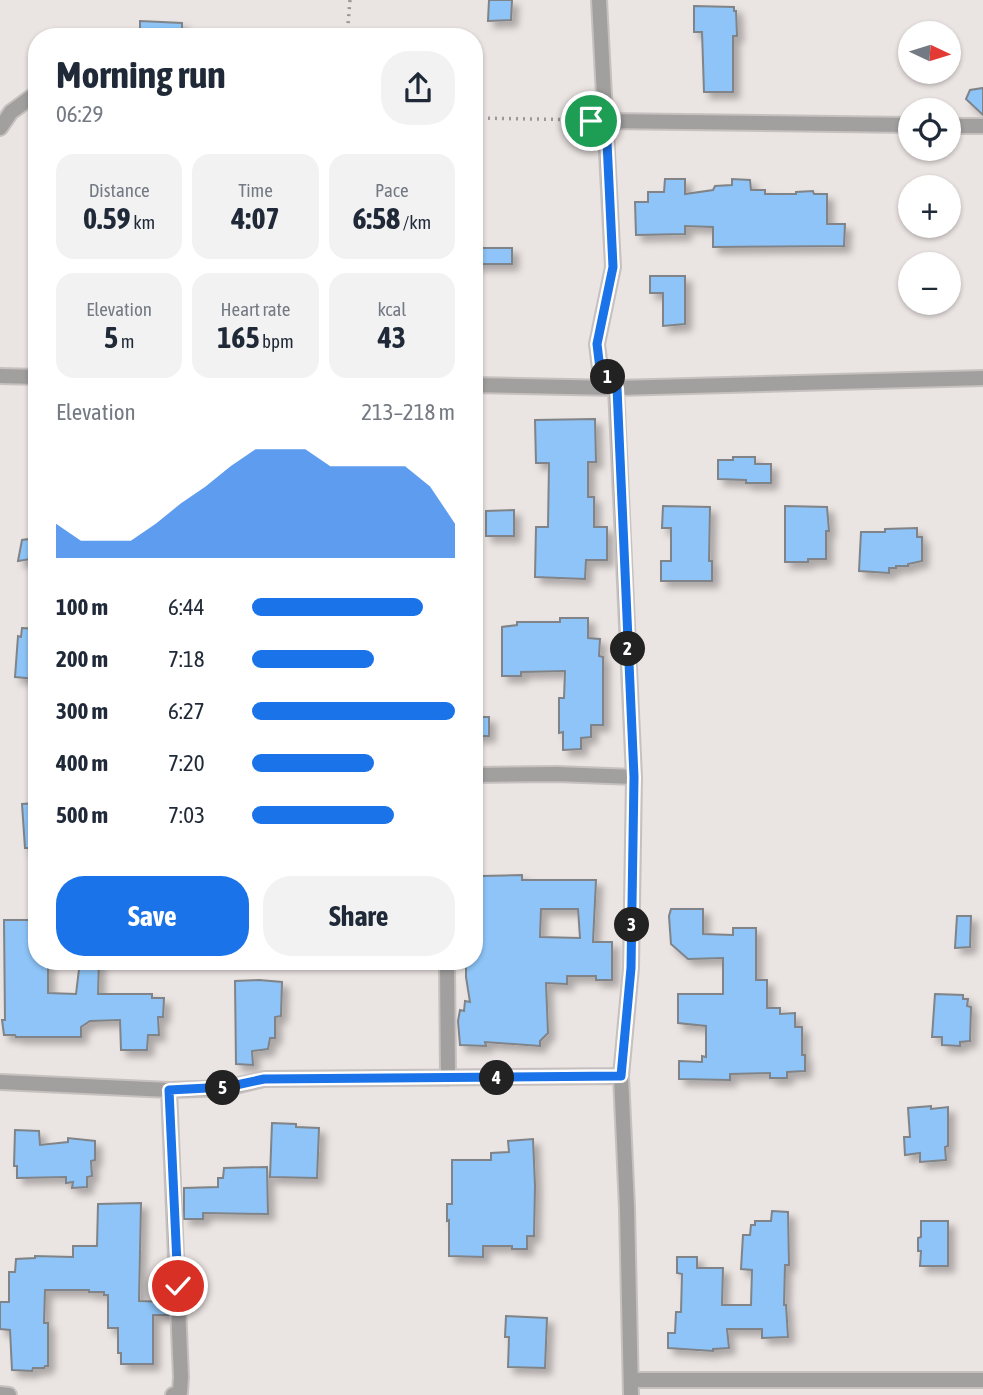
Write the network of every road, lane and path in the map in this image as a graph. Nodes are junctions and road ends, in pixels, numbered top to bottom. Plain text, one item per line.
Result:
1 (350, 0) edge
2 (599, 0) edge
3 (348, 28) edge
4 (28, 100) edge
5 (483, 118) edge
6 (606, 121) junction
7 (898, 125) edge
8 (961, 126) edge
9 (983, 126) edge
10 (0, 128) edge
11 (0, 376) edge
12 (28, 377) edge
13 (983, 378) edge
14 (483, 385) edge
15 (617, 388) junction
16 (483, 775) edge
17 (634, 777) junction
18 (447, 970) edge
19 (621, 1076) junction
20 (448, 1078) junction
21 (0, 1082) edge
22 (169, 1090) junction
23 (983, 1380) edge
24 (631, 1387) edge
25 (0, 1394) edge
26 (9, 1395) edge
27 (173, 1395) edge

1 - 3 path
2 - 6 street
4 - 10 street
5 - 6 path
6 - 7 street
6 - 15 street
8 - 9 street
11 - 12 street
13 - 15 street
14 - 15 street
15 - 17 street
16 - 17 street
17 - 19 street
18 - 20 street
19 - 20 street
19 - 24 street
20 - 22 street
21 - 22 street
22 - 27 street
23 - 24 street
25 - 26 street

